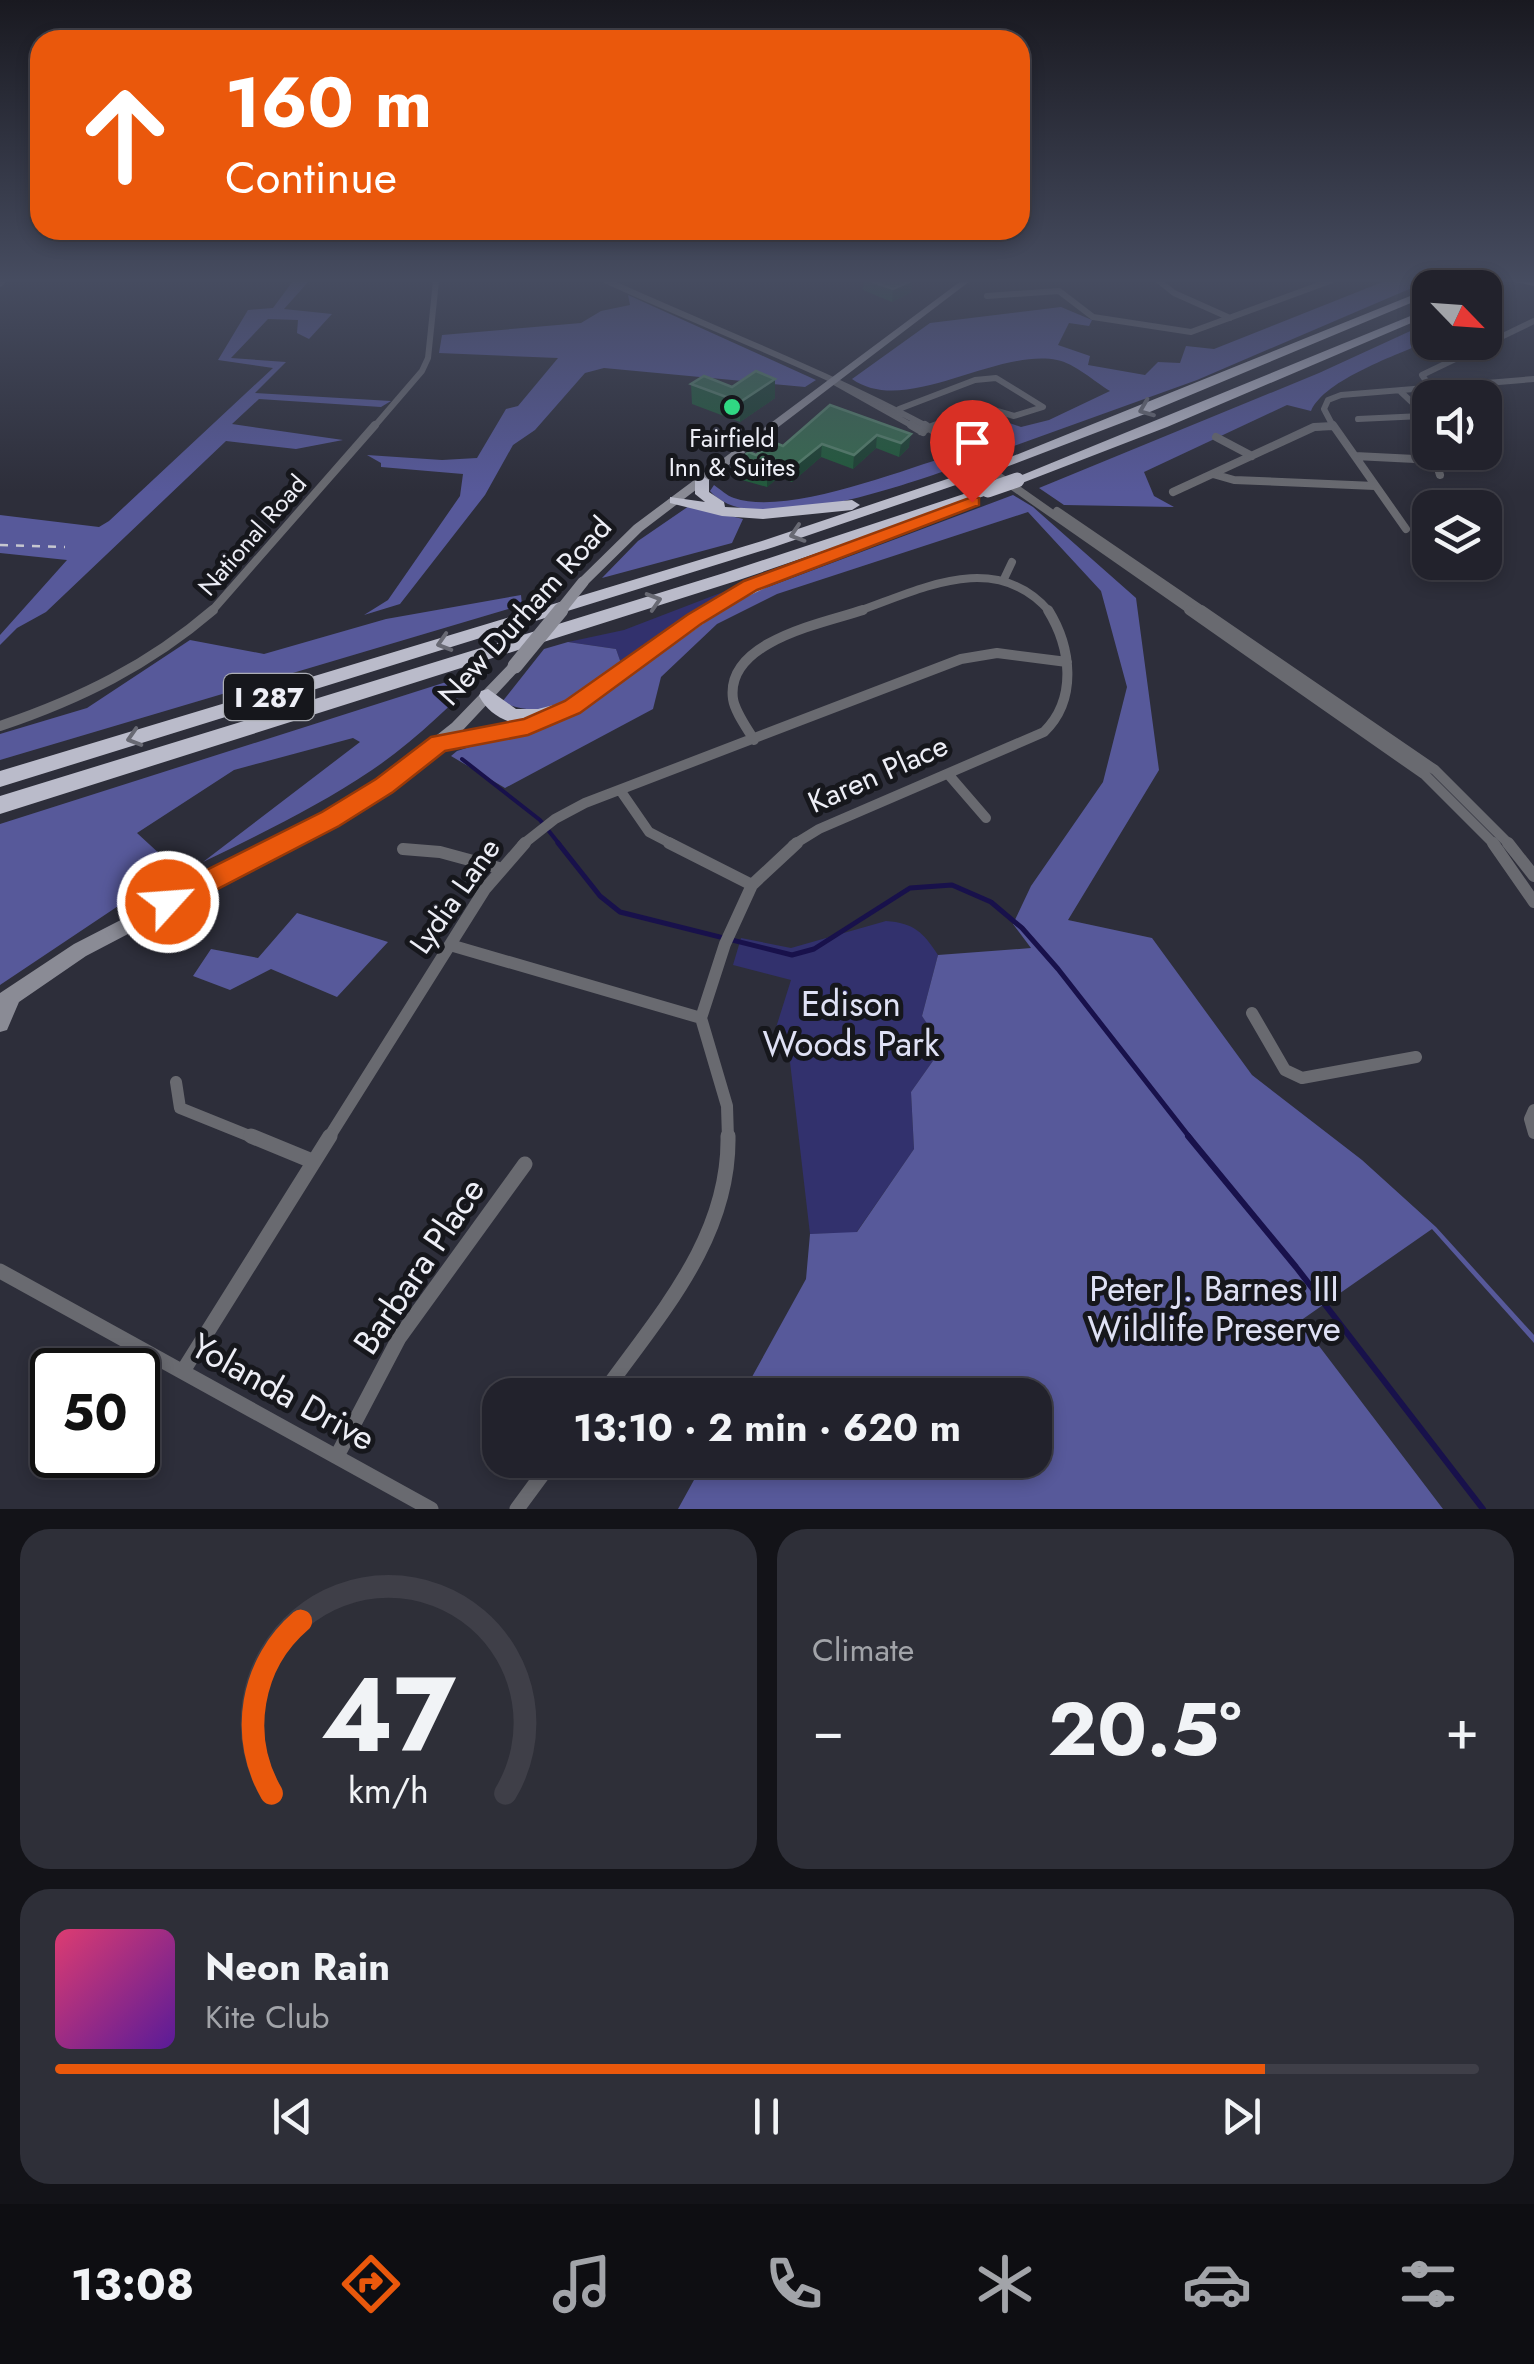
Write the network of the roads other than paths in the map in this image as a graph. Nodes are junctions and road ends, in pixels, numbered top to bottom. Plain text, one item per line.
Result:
1 (429, 351) edge
2 (765, 351) edge
3 (873, 351) edge
4 (1285, 351) edge
5 (1336, 351) edge
6 (1472, 351) edge
7 (1426, 380) edge
8 (1534, 380) edge
9 (834, 382) junction
10 (1502, 383) edge
11 (1412, 390) edge
12 (1400, 392) junction
13 (1412, 405) edge
14 (899, 409) junction
15 (1412, 416) edge
16 (1358, 419) dead end
17 (1334, 426) junction
18 (930, 428) junction
19 (921, 432) junction
20 (1216, 437) dead end
21 (956, 447) junction
22 (1252, 456) junction
23 (1355, 456) junction
24 (1412, 456) edge
25 (1438, 470) edge
26 (1214, 474) junction
27 (1440, 475) dead end
28 (702, 480) junction
29 (1375, 486) junction
30 (922, 492) junction
31 (981, 492) junction
32 (1173, 492) dead end
33 (675, 500) junction
34 (1051, 509) junction
35 (740, 512) junction
36 (1406, 529) dead end
37 (1012, 562) dead end
38 (1003, 581) junction
39 (1067, 662) junction
40 (488, 696) junction
41 (552, 715) junction
42 (0, 726) edge
43 (754, 740) junction
44 (439, 743) junction
45 (1430, 773) junction
46 (948, 774) junction
47 (0, 778) edge
48 (620, 790) junction
49 (0, 805) edge
50 (986, 818) dead end
51 (404, 849) dead end
52 (499, 868) junction
53 (1534, 876) edge
54 (752, 885) junction
55 (1534, 902) edge
56 (450, 944) junction
57 (6, 1000) edge
58 (1252, 1013) dead end
59 (701, 1018) junction
60 (0, 1023) edge
61 (1416, 1057) dead end
62 (176, 1082) dead end
63 (1534, 1110) edge
64 (1534, 1133) edge
65 (312, 1161) junction
66 (526, 1164) dead end
67 (0, 1271) edge
68 (183, 1371) junction
69 (614, 1378) edge
70 (337, 1456) junction
71 (540, 1478) edge
72 (431, 1509) edge
73 (517, 1509) edge

1 - 42 street, National Road
2 - 9 street
3 - 9 main road, New Durham Road
4 -> 30 highway, I 287
5 - 31 highway, I 287, bridge
6 - 7 street
8 - 10 street
9 - 14 street
9 - 19 street
9 - 28 main road, New Durham Road
11 - 12 street
12 - 13 street
12 - 17 street
14 - 18 street
14 - 18 street
15 - 16 street
17 - 22 street
17 - 23 street
18 - 19 street
18 - 21 street
19 - 21 street
20 - 22 street
21 - 34 street
22 - 26 street
23 - 24 street
23 - 29 street
25 - 27 street
26 - 29 street
26 - 32 street
28 - 33 main road, New Durham Road
28 - 35 highway
29 - 36 street
30 - 35 highway
30 -> 47 highway, I 287
31 - 41 highway
49 -> 31 highway, I 287
33 - 35 highway
33 - 40 main road, New Durham Road, bridge
34 - 45 street
34 - 45 street
37 - 38 street
38 - 39 street, Karen Place
38 - 43 street, Karen Place
39 - 43 street, Lydia Lane
39 - 46 street, Karen Place
40 - 41 highway
40 - 44 main road, New Durham Road
41 - 44 highway
43 - 48 street, Lydia Lane
44 - 57 main road, New Durham Road
45 - 53 street
45 - 55 street
46 - 50 street
46 - 54 street, Karen Place
48 - 52 street, Lydia Lane
48 - 54 street
51 - 52 street
52 - 56 street, Lydia Lane
54 - 59 street, Karen Place
56 - 59 street
56 - 65 street, Lydia Lane
57 - 60 main road
58 - 61 street
59 - 69 street
62 - 65 street
63 - 64 street
65 - 68 street, Lydia Lane
66 - 70 street, Barbara Place
67 - 68 street, Yolanda Drive
68 - 70 street, Yolanda Drive
70 - 72 street, Yolanda Drive
71 - 73 street

